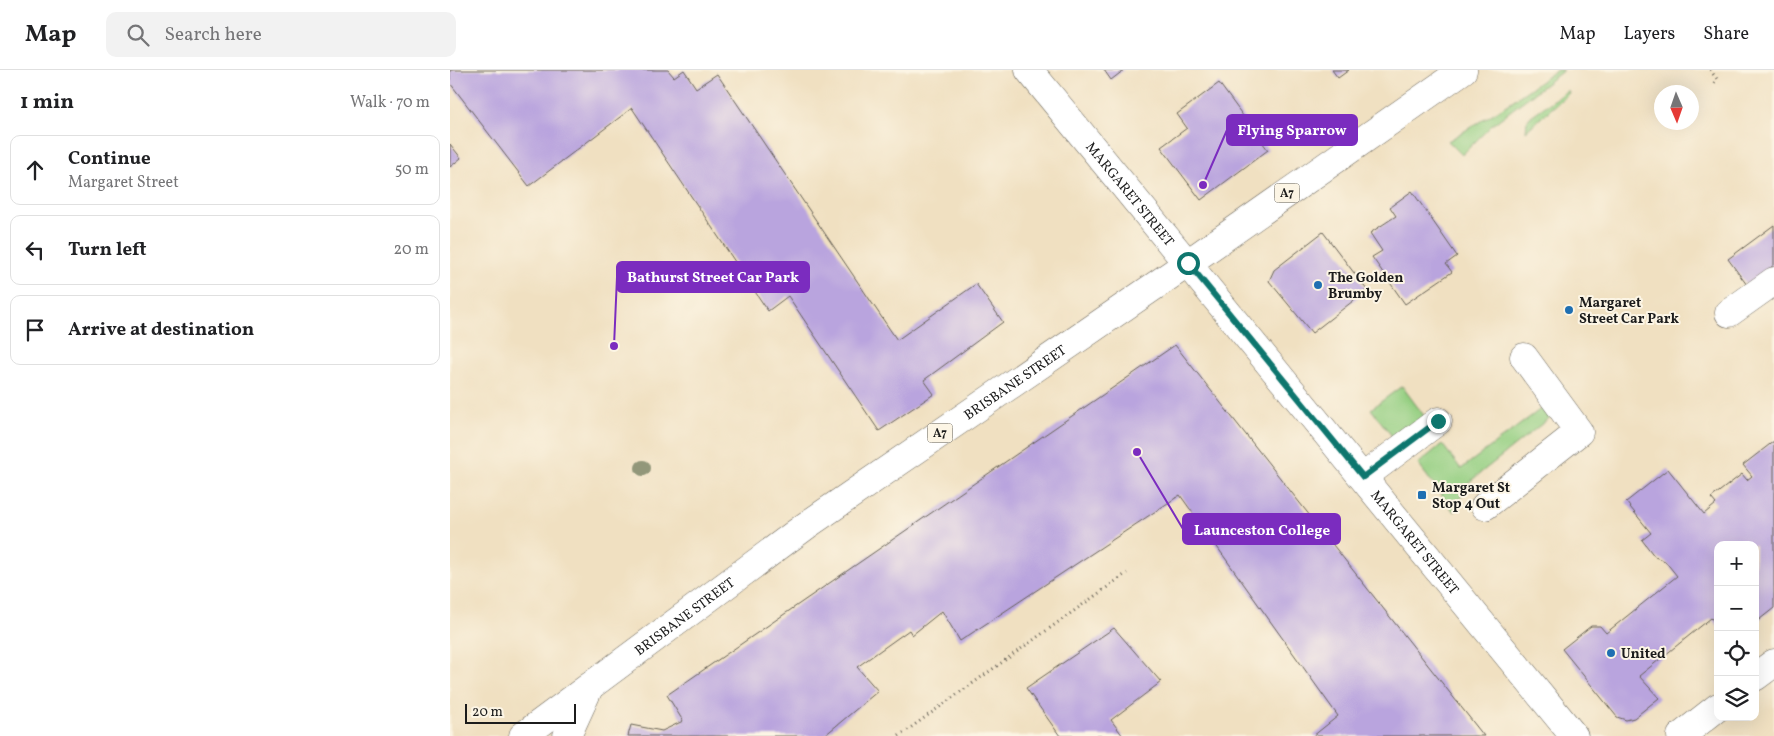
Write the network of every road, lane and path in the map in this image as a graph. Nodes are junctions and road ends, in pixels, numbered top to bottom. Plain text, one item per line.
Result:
1 (1029, 70) edge
2 (1463, 70) edge
3 (1710, 70) edge
4 (1712, 86) dead end
5 (1188, 263) junction
6 (1774, 281) edge
7 (1729, 313) dead end
8 (1524, 358) dead end
9 (1438, 421) dead end
10 (1363, 477) junction
11 (1485, 506) dead end
12 (1127, 573) dead end
13 (1774, 663) edge
14 (1758, 676) edge
15 (590, 684) junction
16 (1714, 710) edge
17 (523, 736) edge
18 (567, 736) edge
19 (899, 736) edge
20 (1574, 736) edge
21 (1682, 736) edge

1 - 5 main road, MARGARET STREET
2 - 5 main road, BRISBANE STREET / A7
3 - 4 path
5 - 10 main road, MARGARET STREET
5 - 15 main road, BRISBANE STREET / A7
6 - 7 main road
8 - 11 main road
9 - 10 main road
10 - 20 main road, MARGARET STREET
12 - 19 path
13 - 14 main road
15 - 17 main road, BRISBANE STREET / A7
15 - 18 main road
16 - 21 main road

